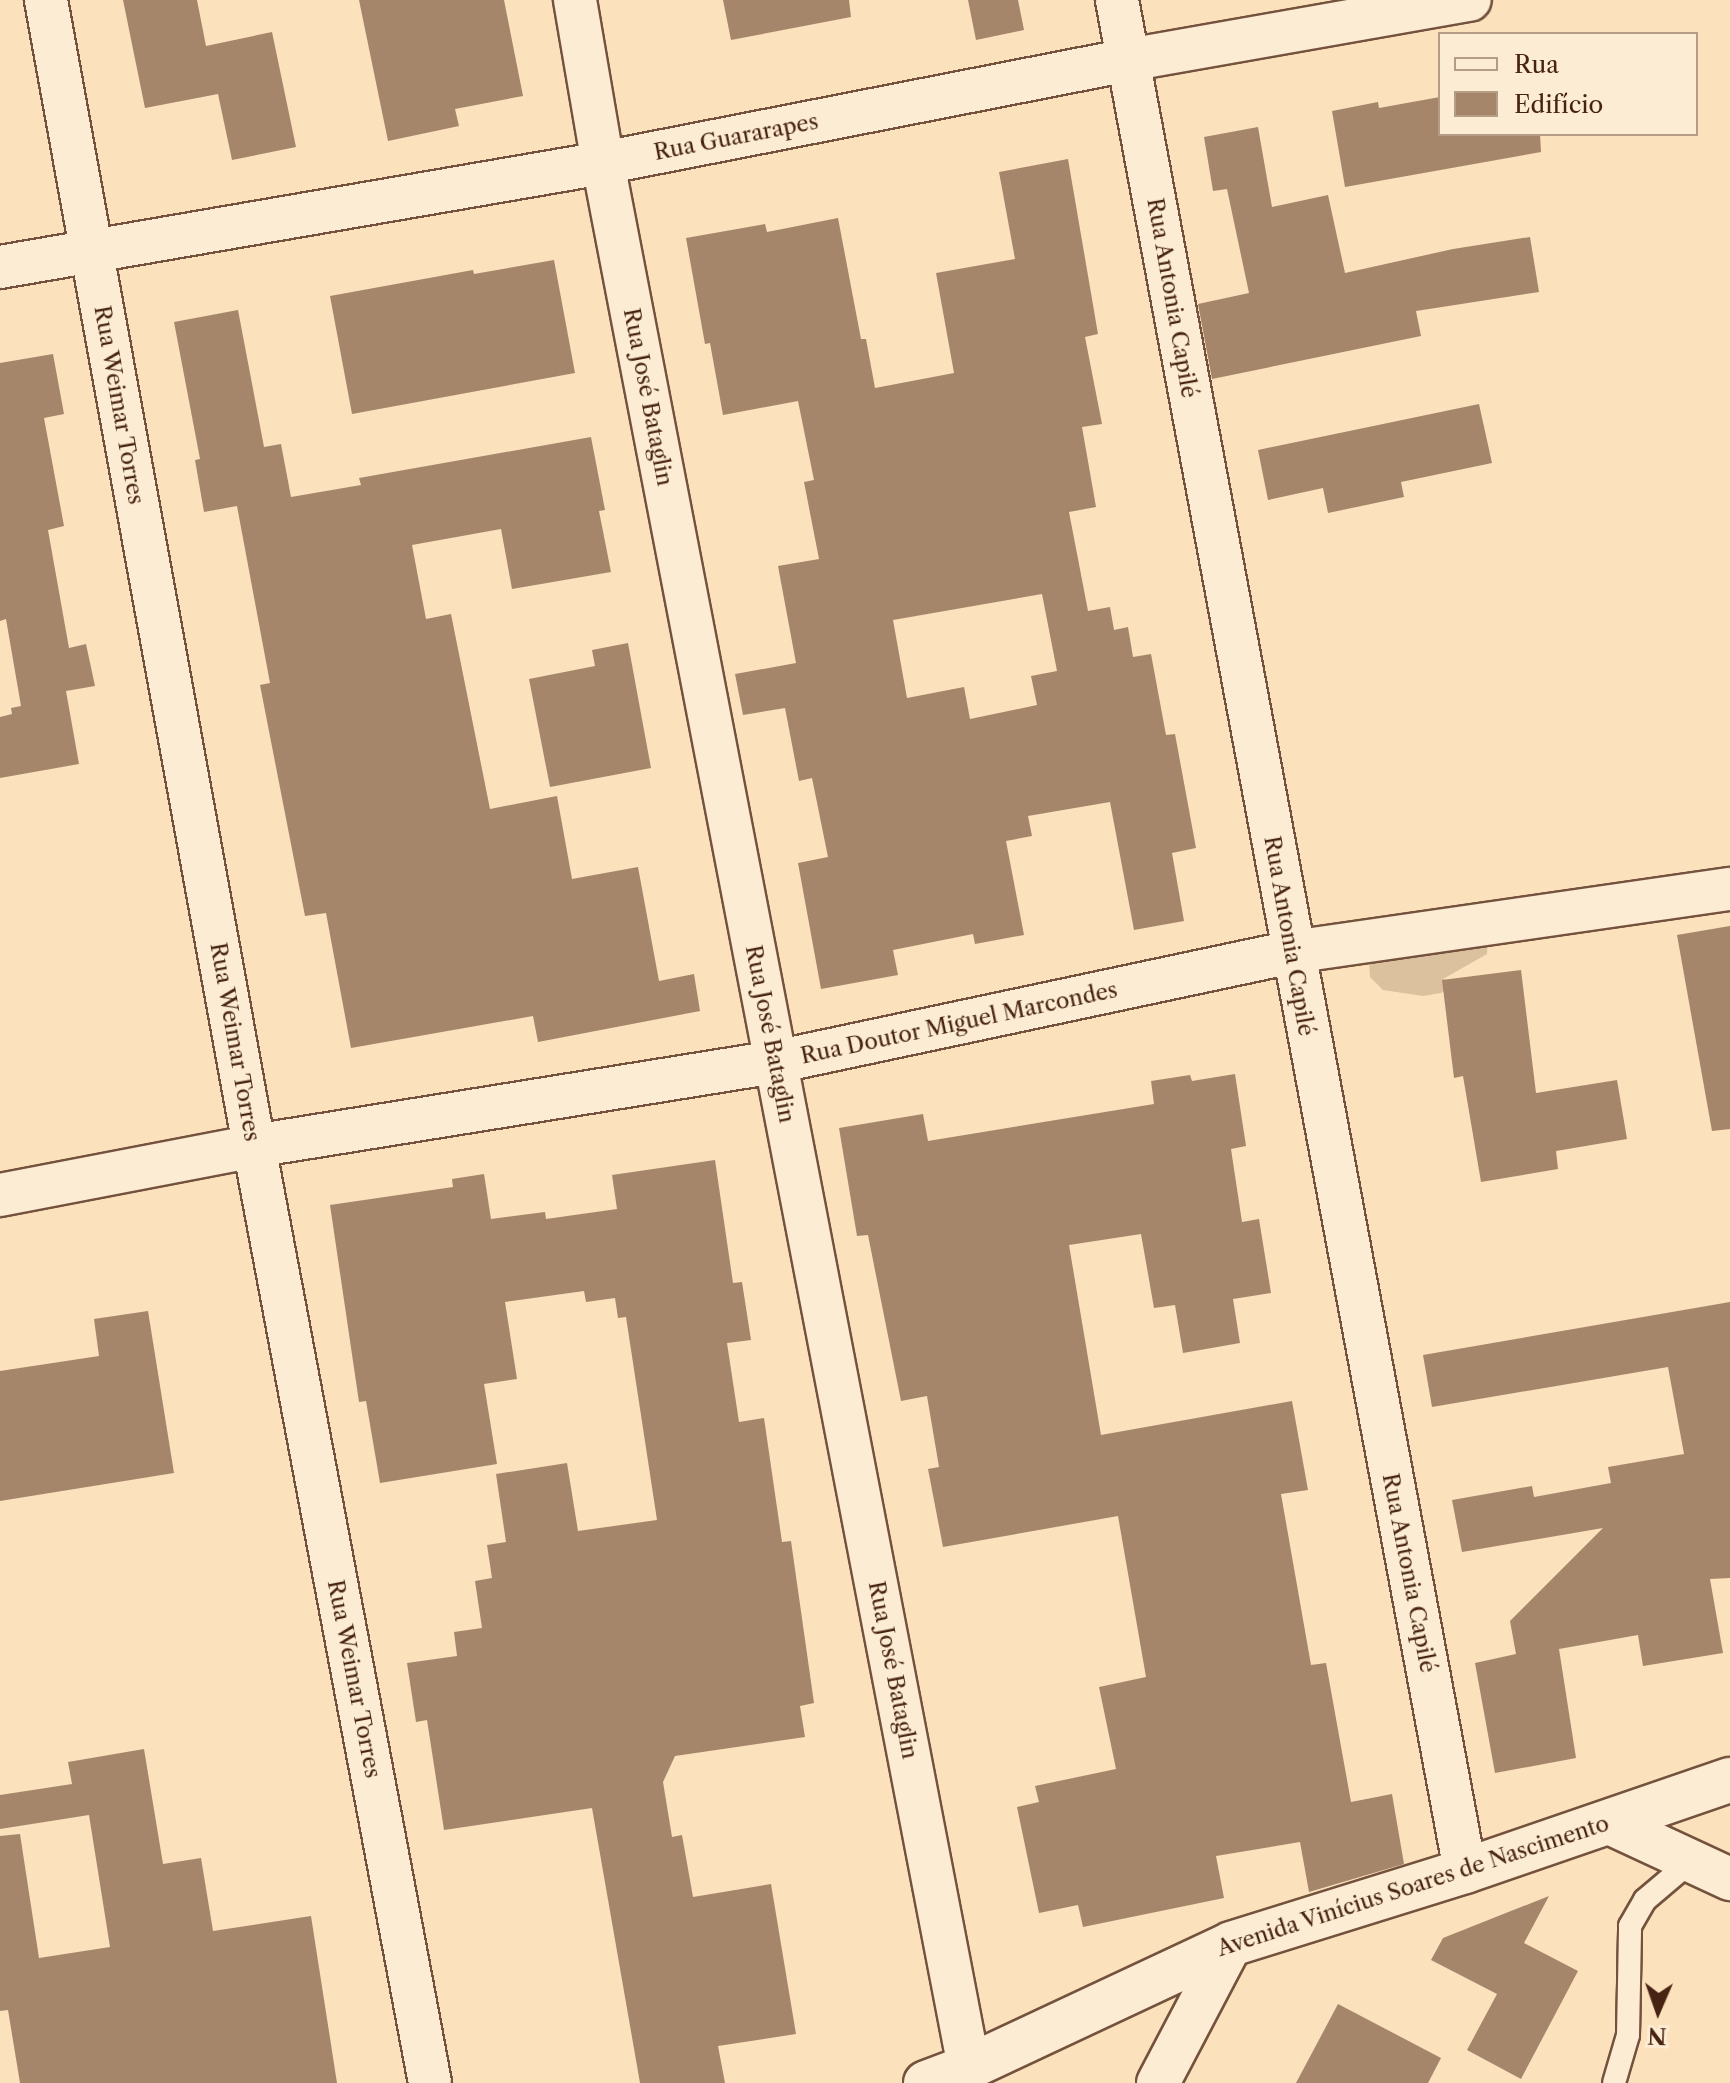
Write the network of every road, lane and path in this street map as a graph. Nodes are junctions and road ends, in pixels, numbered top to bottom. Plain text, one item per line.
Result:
1 (46, 0) edge
2 (575, 0) edge
3 (1117, 0) edge
4 (1470, 0) edge
5 (1128, 60) junction
6 (603, 163) junction
7 (91, 253) junction
8 (0, 267) edge
9 (1730, 889) edge
10 (1292, 952) junction
11 (775, 1062) junction
12 (254, 1146) junction
13 (0, 1195) edge
14 (1730, 1780) edge
15 (1607, 1822) junction
16 (1690, 1862) junction
17 (1465, 1871) junction
18 (1730, 1879) edge
19 (1231, 1944) junction
20 (969, 2067) junction
21 (430, 2083) edge
22 (926, 2083) edge
23 (1158, 2083) edge
24 (1614, 2083) edge

1 - 7 street, Rua Weimar Torres
2 - 6 street, Rua José Bataglin
3 - 5 street, Rua Antonia Capilé
4 - 5 street, Rua Guararapes
5 - 6 street, Rua Guararapes
5 - 10 street, Rua Antonia Capilé
6 - 7 street, Rua Guararapes
6 - 11 street, Rua José Bataglin
7 - 8 street, Rua Guararapes
7 - 12 street, Rua Weimar Torres
9 - 10 street, Rua Doutor Miguel Marcondes
10 - 11 street, Rua Doutor Miguel Marcondes
10 - 17 street, Rua Antonia Capilé
11 - 12 street, Rua Doutor Miguel Marcondes
11 - 20 street, Rua José Bataglin
12 - 13 street, Rua Doutor Miguel Marcondes
12 - 21 street, Rua Weimar Torres
14 - 15 street, Avenida Vinícius Soares de Nascimento
15 - 16 street
15 - 17 street, Avenida Vinícius Soares de Nascimento
16 - 18 street
16 - 24 lane
17 - 19 street, Avenida Vinícius Soares de Nascimento
19 - 20 street, Avenida Vinícius Soares de Nascimento
19 - 23 street
20 - 22 street, Avenida Vinícius Soares de Nascimento

